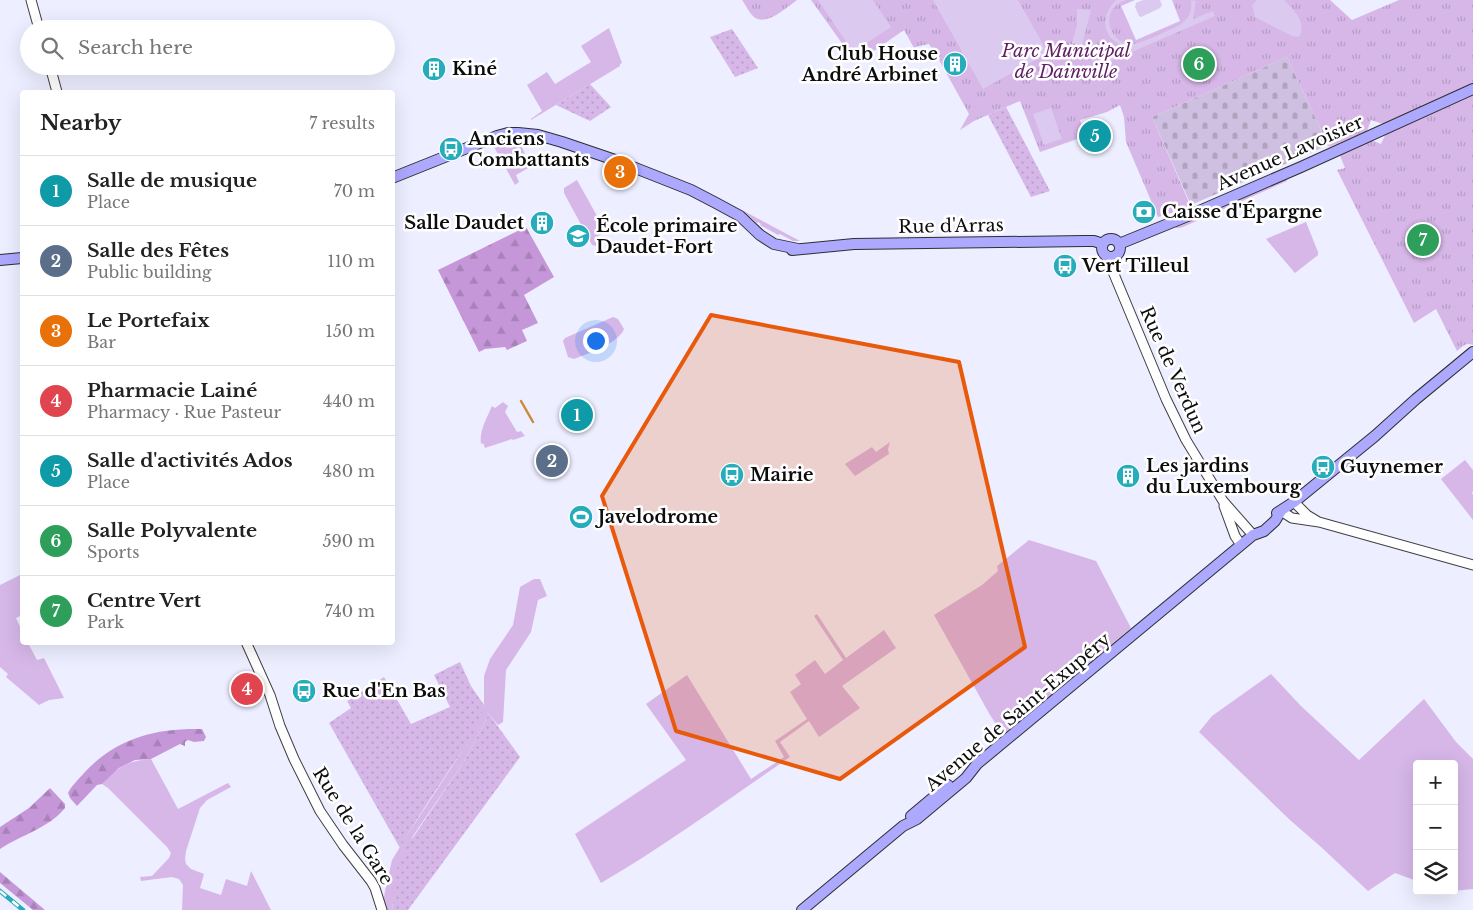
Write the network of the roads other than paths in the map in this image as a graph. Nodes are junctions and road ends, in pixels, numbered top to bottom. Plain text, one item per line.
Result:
1 (31, 0) edge
2 (37, 20) edge
3 (52, 75) edge
4 (1473, 89) edge
5 (56, 90) edge
6 (395, 177) edge
7 (1103, 244) junction
8 (1119, 244) junction
9 (1111, 255) junction
10 (20, 258) edge
11 (0, 260) edge
12 (1473, 352) edge
13 (1223, 501) junction
14 (1294, 502) junction
15 (1282, 511) junction
16 (1319, 522) junction
17 (1254, 535) junction
18 (1241, 545) junction
19 (1473, 565) edge
20 (247, 645) edge
21 (382, 910) edge
22 (802, 910) edge

1 - 2 street
3 - 5 street
4 - 8 main road, Avenue Lavoisier
6 - 7 main road, Rue d'Arras
7 - 8 main road
7 - 9 main road
8 - 9 main road
9 - 13 street, Rue de Verdun
10 - 11 main road
12 - 14 main road, Avenue de Saint-Exupéry
13 - 17 street
13 - 18 street
14 - 15 main road, Avenue de Saint-Exupéry
14 - 16 street
15 - 16 street
15 - 17 main road, Avenue de Saint-Exupéry
16 - 19 street
17 - 18 main road, Avenue de Saint-Exupéry
18 - 22 main road, Avenue de Saint-Exupéry
20 - 21 street, Rue de la Gare

